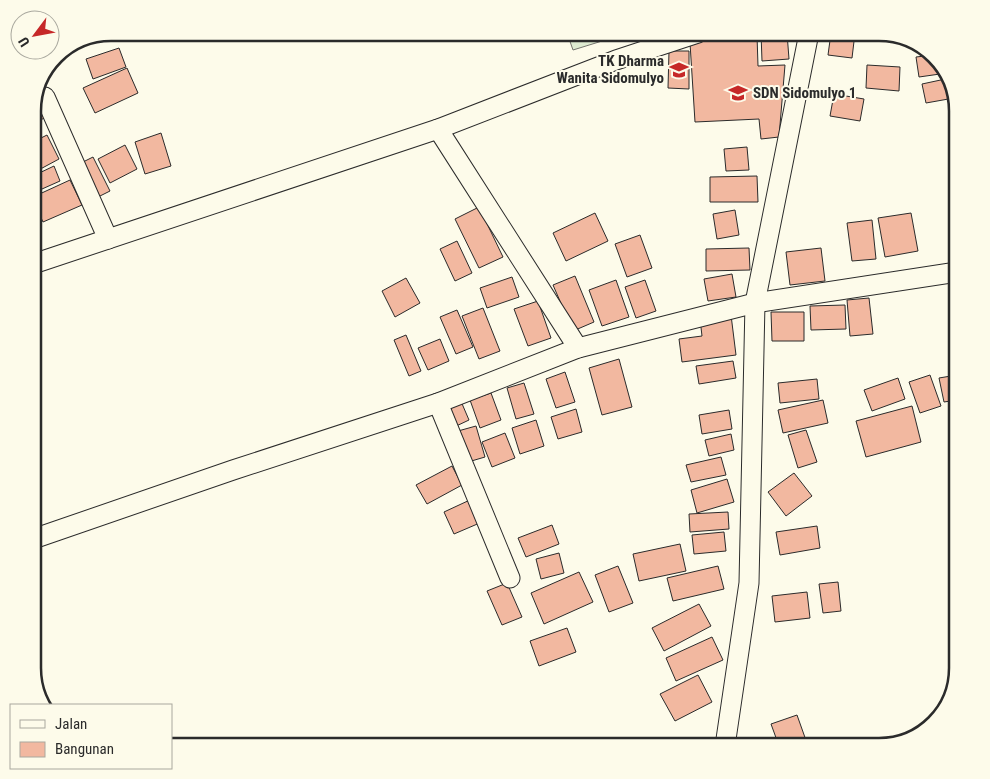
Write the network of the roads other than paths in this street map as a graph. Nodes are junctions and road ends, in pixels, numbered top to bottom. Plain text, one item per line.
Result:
1 (672, 41) edge
2 (807, 41) edge
3 (45, 97) dead end
4 (438, 129) junction
5 (108, 238) junction
6 (41, 261) edge
7 (949, 273) edge
8 (755, 303) junction
9 (578, 348) junction
10 (438, 403) junction
11 (41, 536) edge
12 (510, 578) dead end
13 (726, 738) edge

1 - 4 street
2 - 8 street
3 - 5 street
4 - 5 street
4 - 9 street
5 - 6 street
7 - 8 street
8 - 9 street
8 - 13 street
9 - 10 street
10 - 11 street
10 - 12 street

